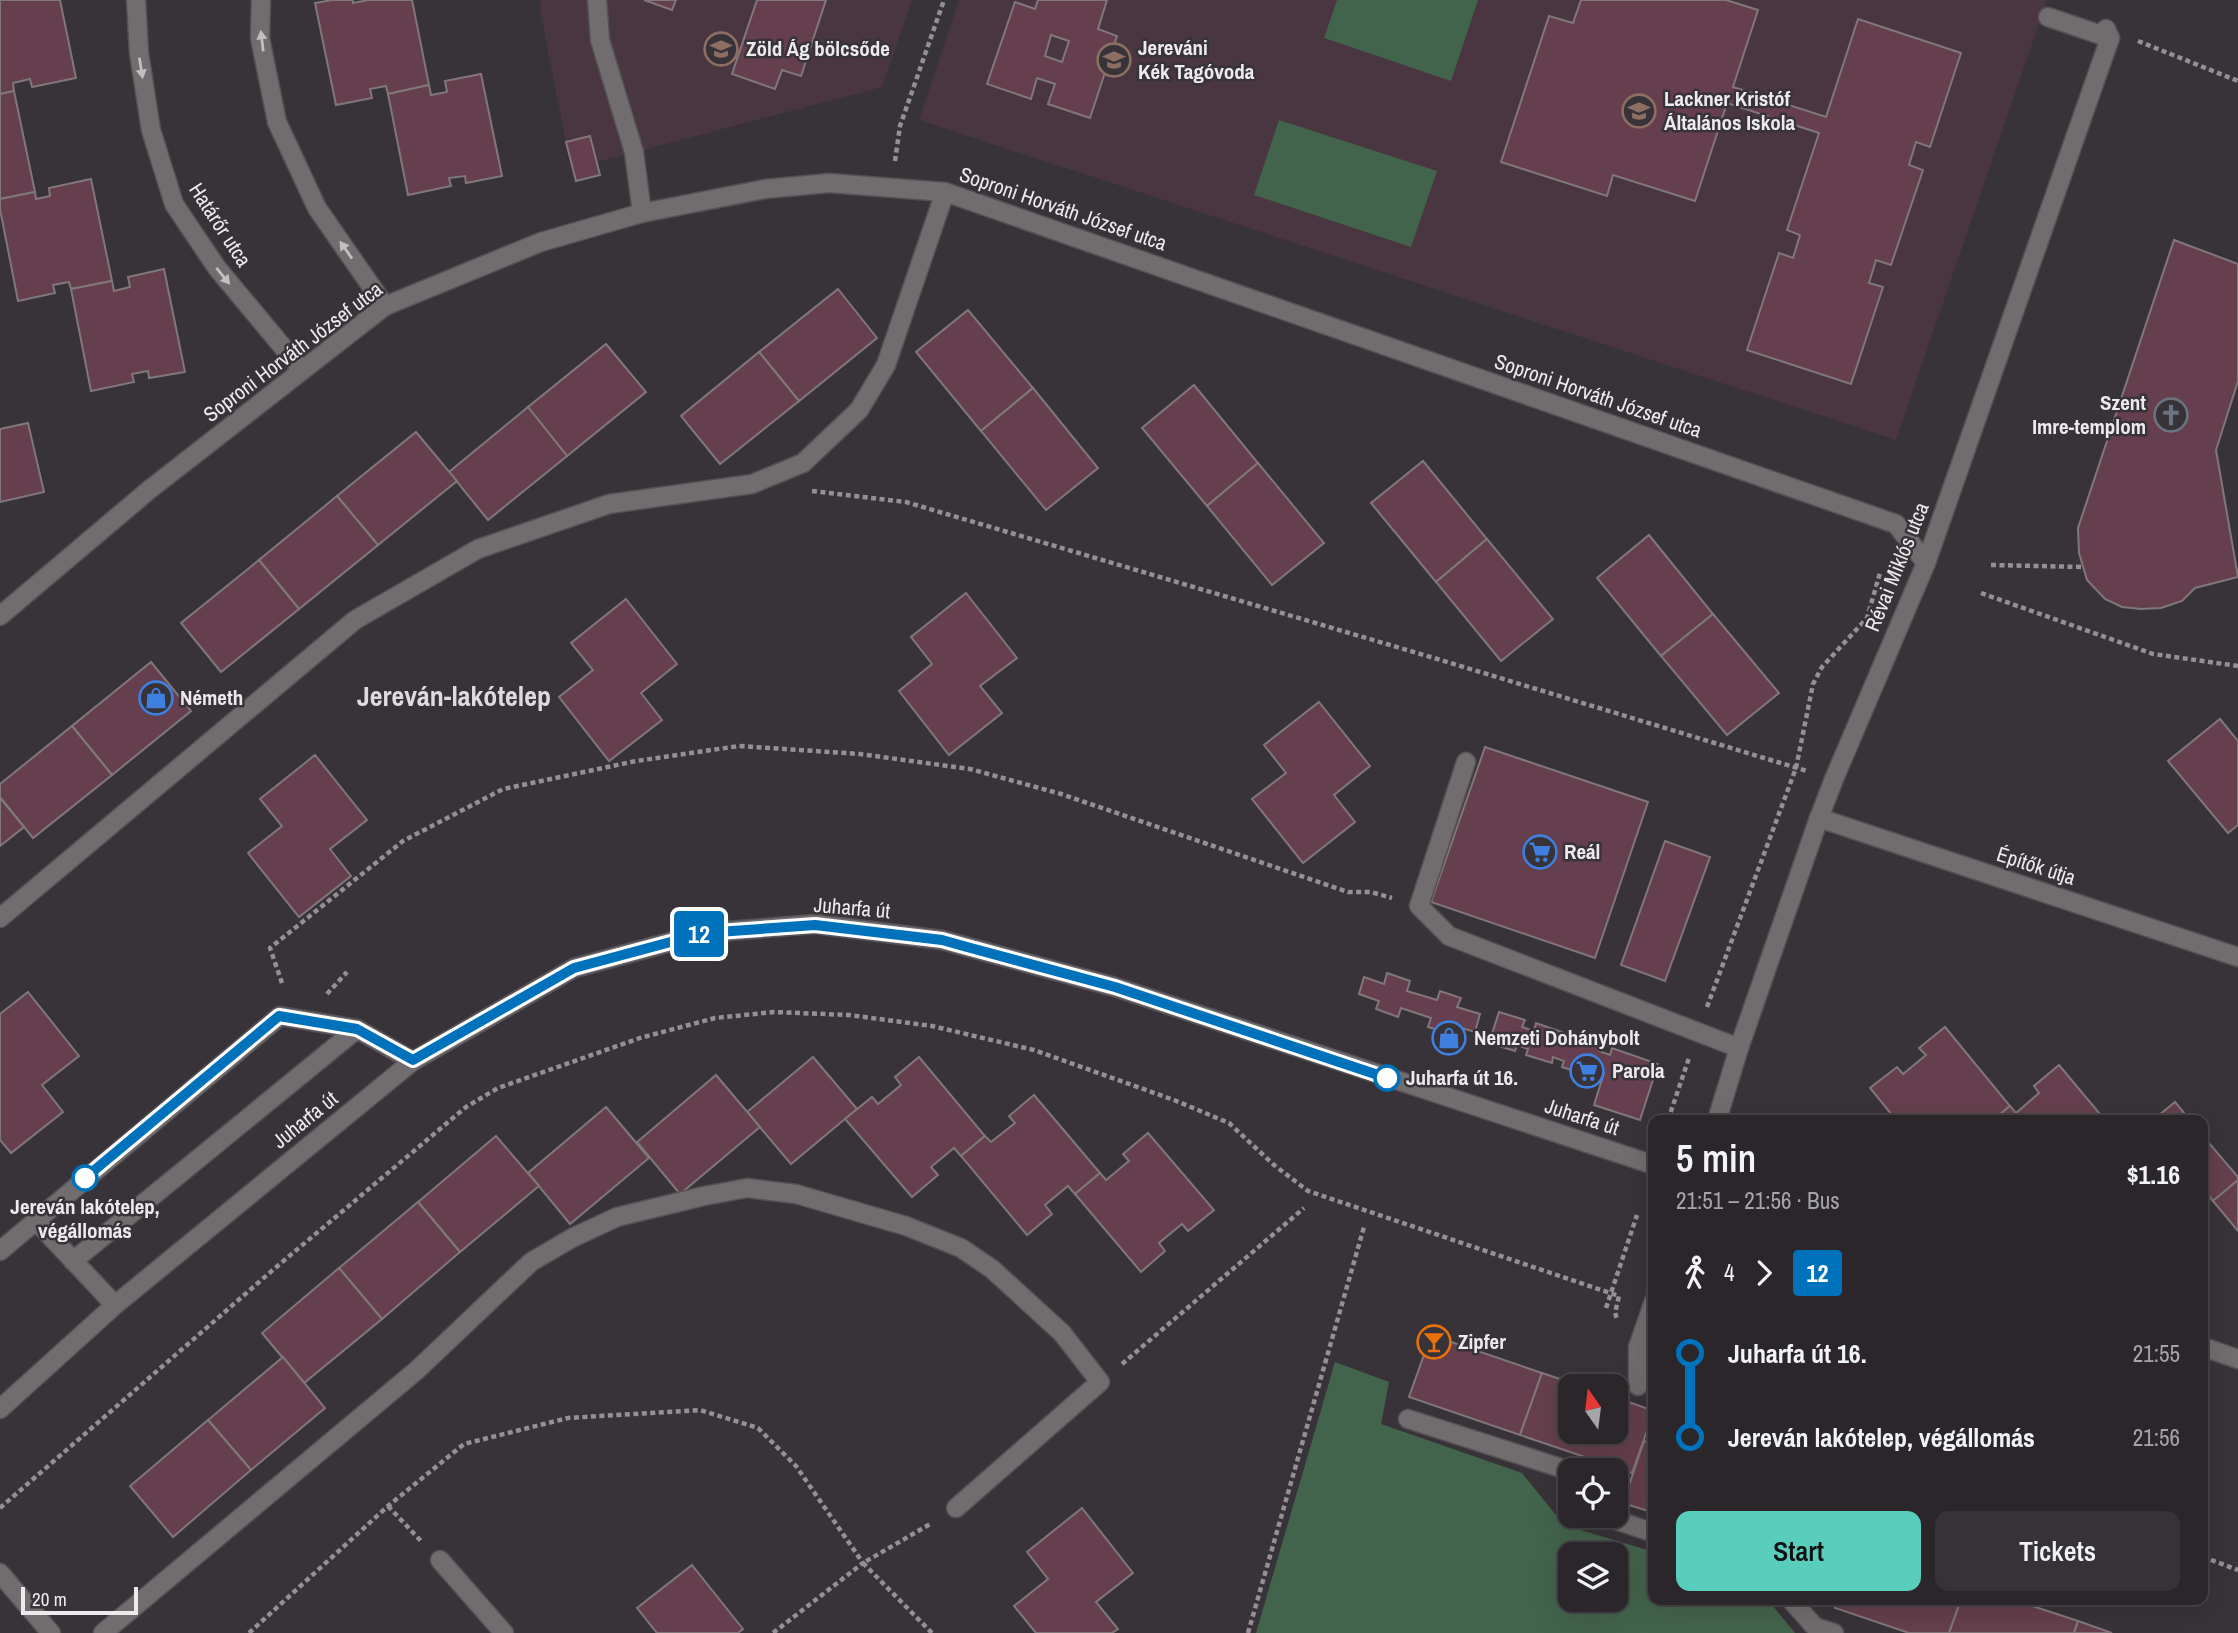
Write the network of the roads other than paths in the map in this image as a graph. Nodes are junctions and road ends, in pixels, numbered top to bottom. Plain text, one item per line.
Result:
1 (136, 0) edge
2 (261, 0) edge
3 (597, 0) edge
4 (2048, 17) dead end
5 (944, 192) junction
6 (642, 213) junction
7 (385, 306) junction
8 (302, 370) junction
9 (1926, 562) junction
10 (0, 616) edge
11 (1466, 762) dead end
12 (1819, 818) junction
13 (0, 918) edge
14 (2238, 957) edge
15 (357, 1029) junction
16 (1739, 1048) junction
17 (413, 1060) junction
18 (1719, 1115) edge
19 (1648, 1163) edge
20 (35, 1220) junction
21 (0, 1251) edge
22 (73, 1261) junction
23 (115, 1305) junction
24 (1648, 1318) edge
25 (2208, 1349) edge
26 (2238, 1359) edge
27 (1638, 1386) dead end
28 (0, 1409) edge
29 (1408, 1419) dead end
30 (1558, 1467) edge
31 (956, 1508) road end
32 (1628, 1524) edge
33 (1648, 1531) edge
34 (440, 1560) road end
35 (0, 1573) edge
36 (1795, 1605) edge
37 (51, 1633) edge
38 (103, 1633) edge
39 (503, 1633) edge
40 (1834, 1633) edge

1 -> 8 street, Határőr utca
7 -> 2 street
3 - 6 street
4 - 9 street, Révai Miklós utca
5 - 6 street, Soproni Horváth József utca
5 - 9 street, Soproni Horváth József utca
5 - 13 street
6 - 7 street, Soproni Horváth József utca
7 - 8 street, Soproni Horváth József utca
8 - 10 street, Soproni Horváth József utca
9 - 12 street, Révai Miklós utca
11 - 16 street
12 - 14 street, Építők útja
12 - 16 street, Révai Miklós utca
15 - 17 street
15 - 20 street
15 - 22 street
16 - 18 street, Révai Miklós utca
17 - 19 street, Juharfa út
17 - 23 street, Juharfa út
20 - 21 street
20 - 22 street
22 - 23 street
23 - 28 street, Juharfa út
24 - 27 street
25 - 26 street
29 - 30 street
31 - 38 street
32 - 33 street
34 - 39 street
35 - 37 street
36 - 40 street

